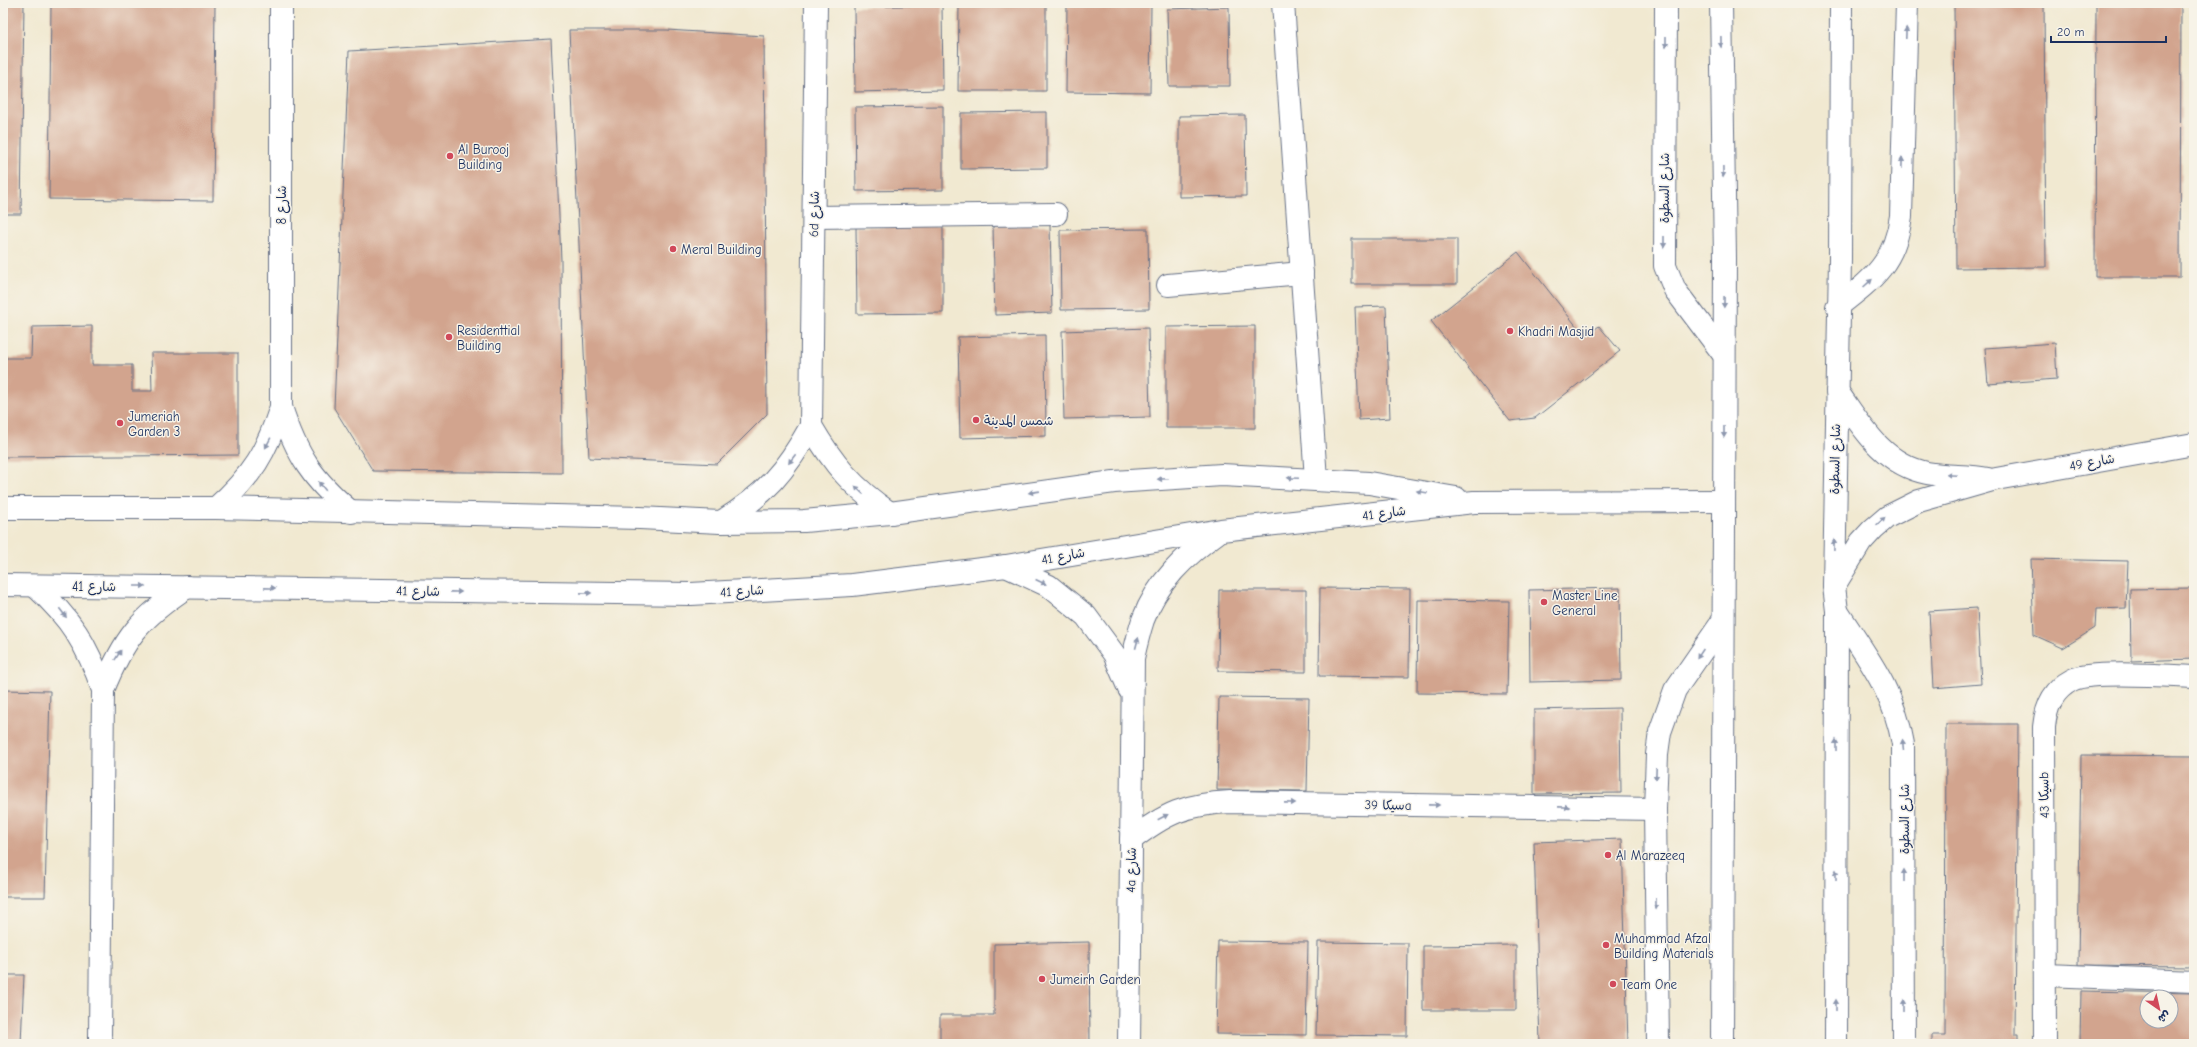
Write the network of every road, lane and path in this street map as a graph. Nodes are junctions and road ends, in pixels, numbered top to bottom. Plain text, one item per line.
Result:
1 (281, 3) edge
2 (816, 3) edge
3 (1283, 3) edge
4 (1666, 3) edge
5 (1721, 3) edge
6 (1841, 3) edge
7 (1907, 3) edge
8 (1056, 214) dead end
9 (814, 217) junction
10 (1302, 273) junction
11 (1168, 285) dead end
12 (1837, 307) junction
13 (1724, 355) junction
14 (1836, 391) junction
15 (281, 407) junction
16 (812, 426) junction
17 (2194, 444) edge
18 (1316, 479) junction
19 (1991, 480) junction
20 (1724, 501) junction
21 (1474, 502) junction
22 (3, 508) edge
23 (216, 508) junction
24 (351, 512) junction
25 (890, 513) junction
26 (720, 522) junction
27 (1221, 530) junction
28 (1006, 566) junction
29 (3, 585) edge
30 (35, 586) junction
31 (1834, 586) junction
32 (187, 587) junction
33 (1837, 611) junction
34 (1722, 622) junction
35 (2194, 676) edge
36 (103, 690) junction
37 (1132, 695) junction
38 (1654, 809) junction
39 (1131, 840) junction
40 (2046, 975) junction
41 (2194, 981) edge
42 (100, 1042) edge
43 (1129, 1044) edge
44 (1658, 1044) edge
45 (1722, 1044) edge
46 (1836, 1044) edge
47 (1904, 1044) edge
48 (2045, 1044) edge

1 - 15 street, 8 شارع
2 - 9 street, 6d شارع
3 - 10 street
4 -> 13 street, شارع السطوة
5 -> 13 street
6 - 12 street, شارع السطوة
12 -> 7 street
8 - 9 street
9 - 16 street, 6d شارع
10 - 11 street
10 - 18 street
12 - 14 street, شارع السطوة
13 -> 20 street
19 -> 14 street, شارع 49
31 -> 14 street, شارع السطوة
15 -> 23 street, 8 شارع
24 -> 15 street, 8 شارع
25 -> 16 street, 6d شارع
16 -> 26 street, 6d شارع
17 - 19 street, شارع 49
21 -> 18 street, شارع 41
18 -> 25 street, شارع 41
31 -> 19 street, شارع 49
20 - 21 street, شارع 41
20 - 34 street
21 - 27 street, شارع 41
22 - 23 street, شارع 41
23 - 24 street, شارع 41
24 - 26 street, شارع 41
25 - 26 street, شارع 41
27 - 28 street, شارع 41
37 -> 27 street, 4a شارع
32 -> 28 street, شارع 41
28 -> 37 street, 4a شارع
29 - 30 street, شارع 41
30 -> 32 street, شارع 41
30 -> 36 street
31 - 33 street, شارع السطوة
36 -> 32 street
46 -> 33 street, شارع السطوة
47 -> 33 street, شارع السطوة
34 -> 38 street
34 - 45 street
35 - 40 street, سيكا 43b
36 - 42 street
37 - 39 street, 4a شارع
39 -> 38 street, سيكا 39a
38 -> 44 street
39 - 43 street, 4a شارع
40 - 41 street
40 - 48 street, سيكا 43b

